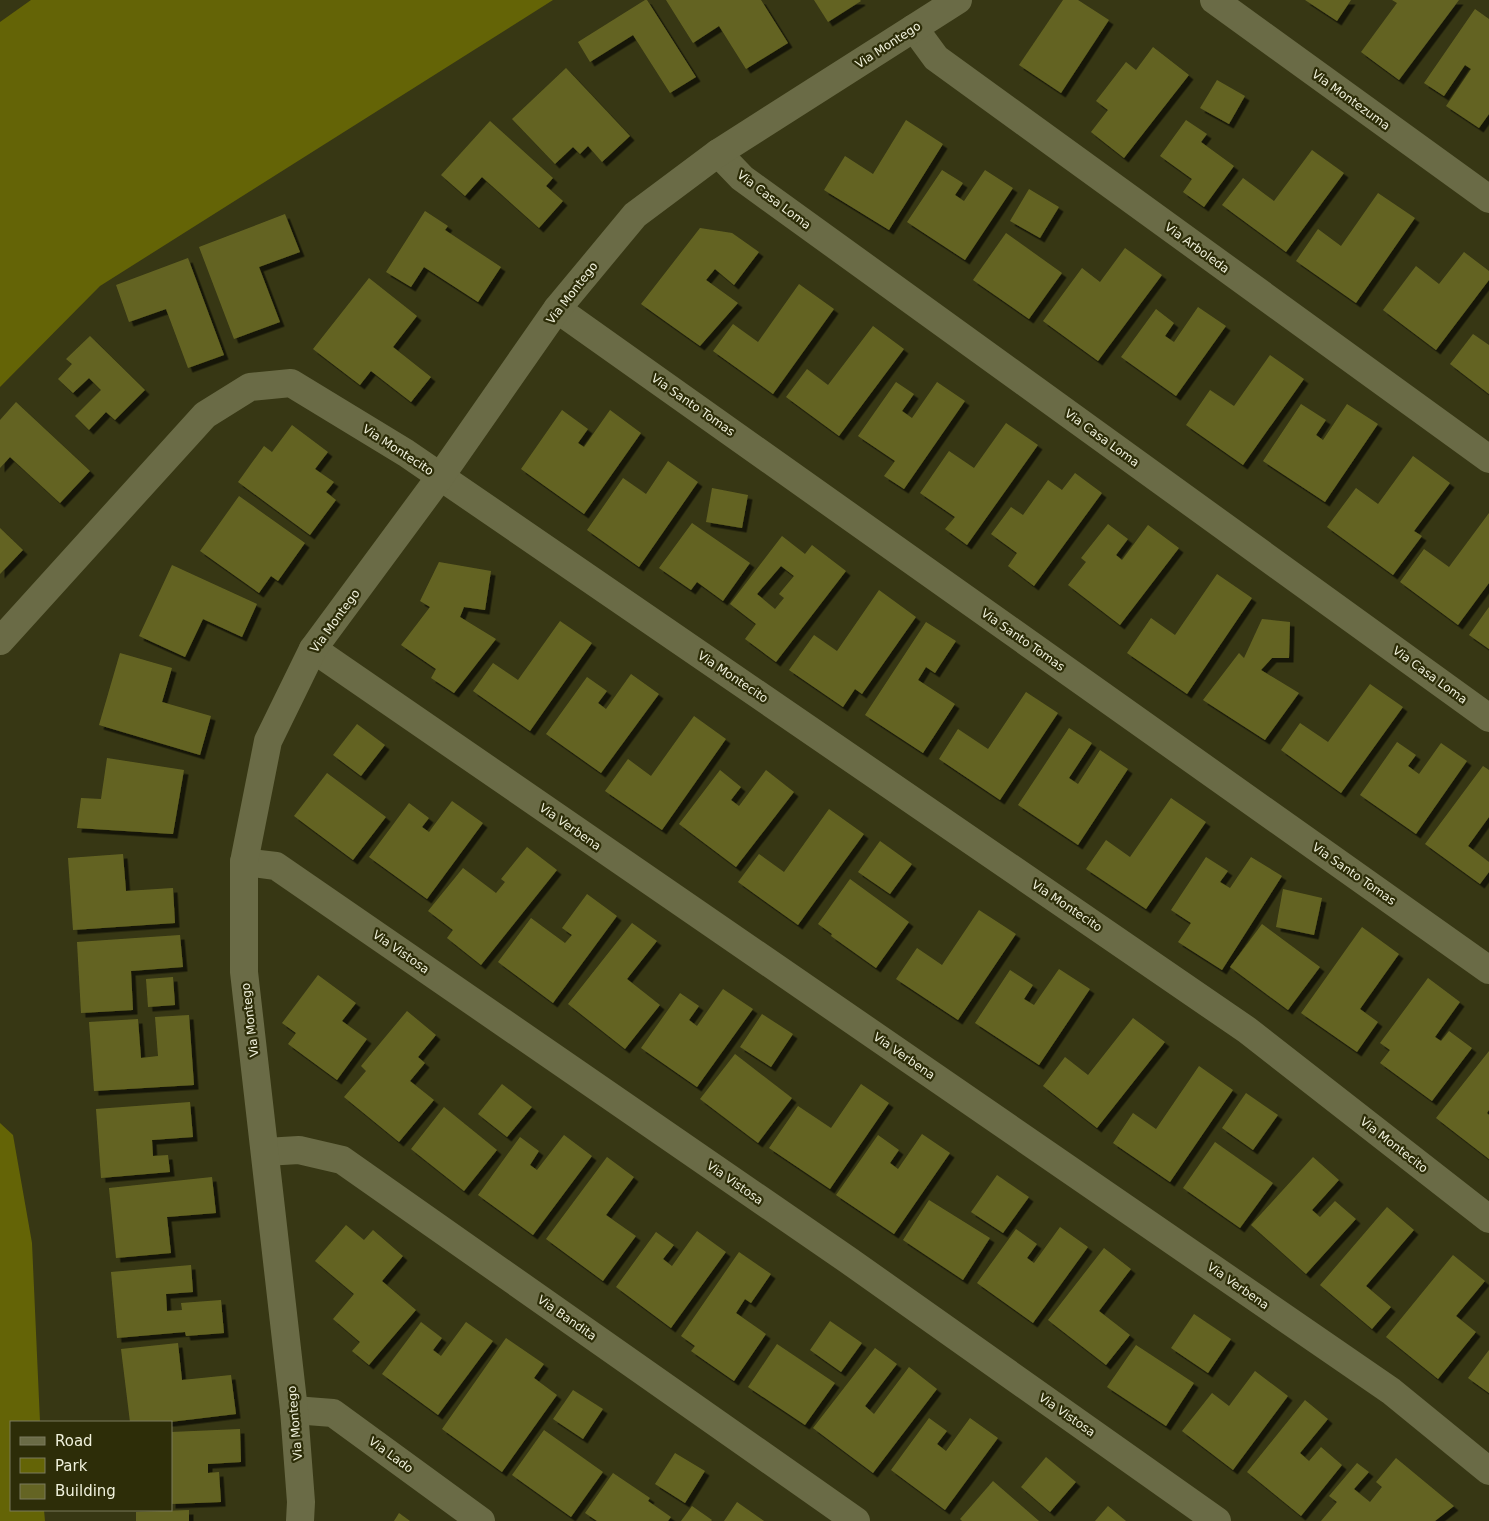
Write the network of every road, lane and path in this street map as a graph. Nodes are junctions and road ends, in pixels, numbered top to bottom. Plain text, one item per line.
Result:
1 (958, 0) edge
2 (1214, 0) edge
3 (914, 28) junction
4 (718, 153) junction
5 (1489, 199) edge
6 (558, 309) junction
7 (1489, 459) edge
8 (440, 477) junction
9 (0, 641) edge
10 (313, 649) junction
11 (1489, 718) edge
12 (244, 862) junction
13 (1489, 970) edge
14 (265, 1152) junction
15 (1489, 1219) edge
16 (294, 1410) junction
17 (1489, 1471) edge
18 (300, 1521) edge
19 (481, 1521) edge
20 (856, 1521) edge
21 (1217, 1521) edge

1 - 3 street, Via Montego
2 - 5 street, Via Montezuma
3 - 4 street, Via Montego
3 - 7 street, Via Arboleda
4 - 6 street, Via Montego
4 - 11 street, Via Casa Loma
6 - 8 street, Via Montego
6 - 13 street, Via Santo Tomas
8 - 9 street, Via Montecito
8 - 10 street, Via Montego
8 - 15 street, Via Montecito
10 - 12 street, Via Montego
10 - 17 street, Via Verbena
12 - 14 street, Via Montego
12 - 21 street, Via Vistosa
14 - 16 street, Via Montego
14 - 20 street, Via Bandita
16 - 18 street, Via Montego
16 - 19 street, Via Lado

